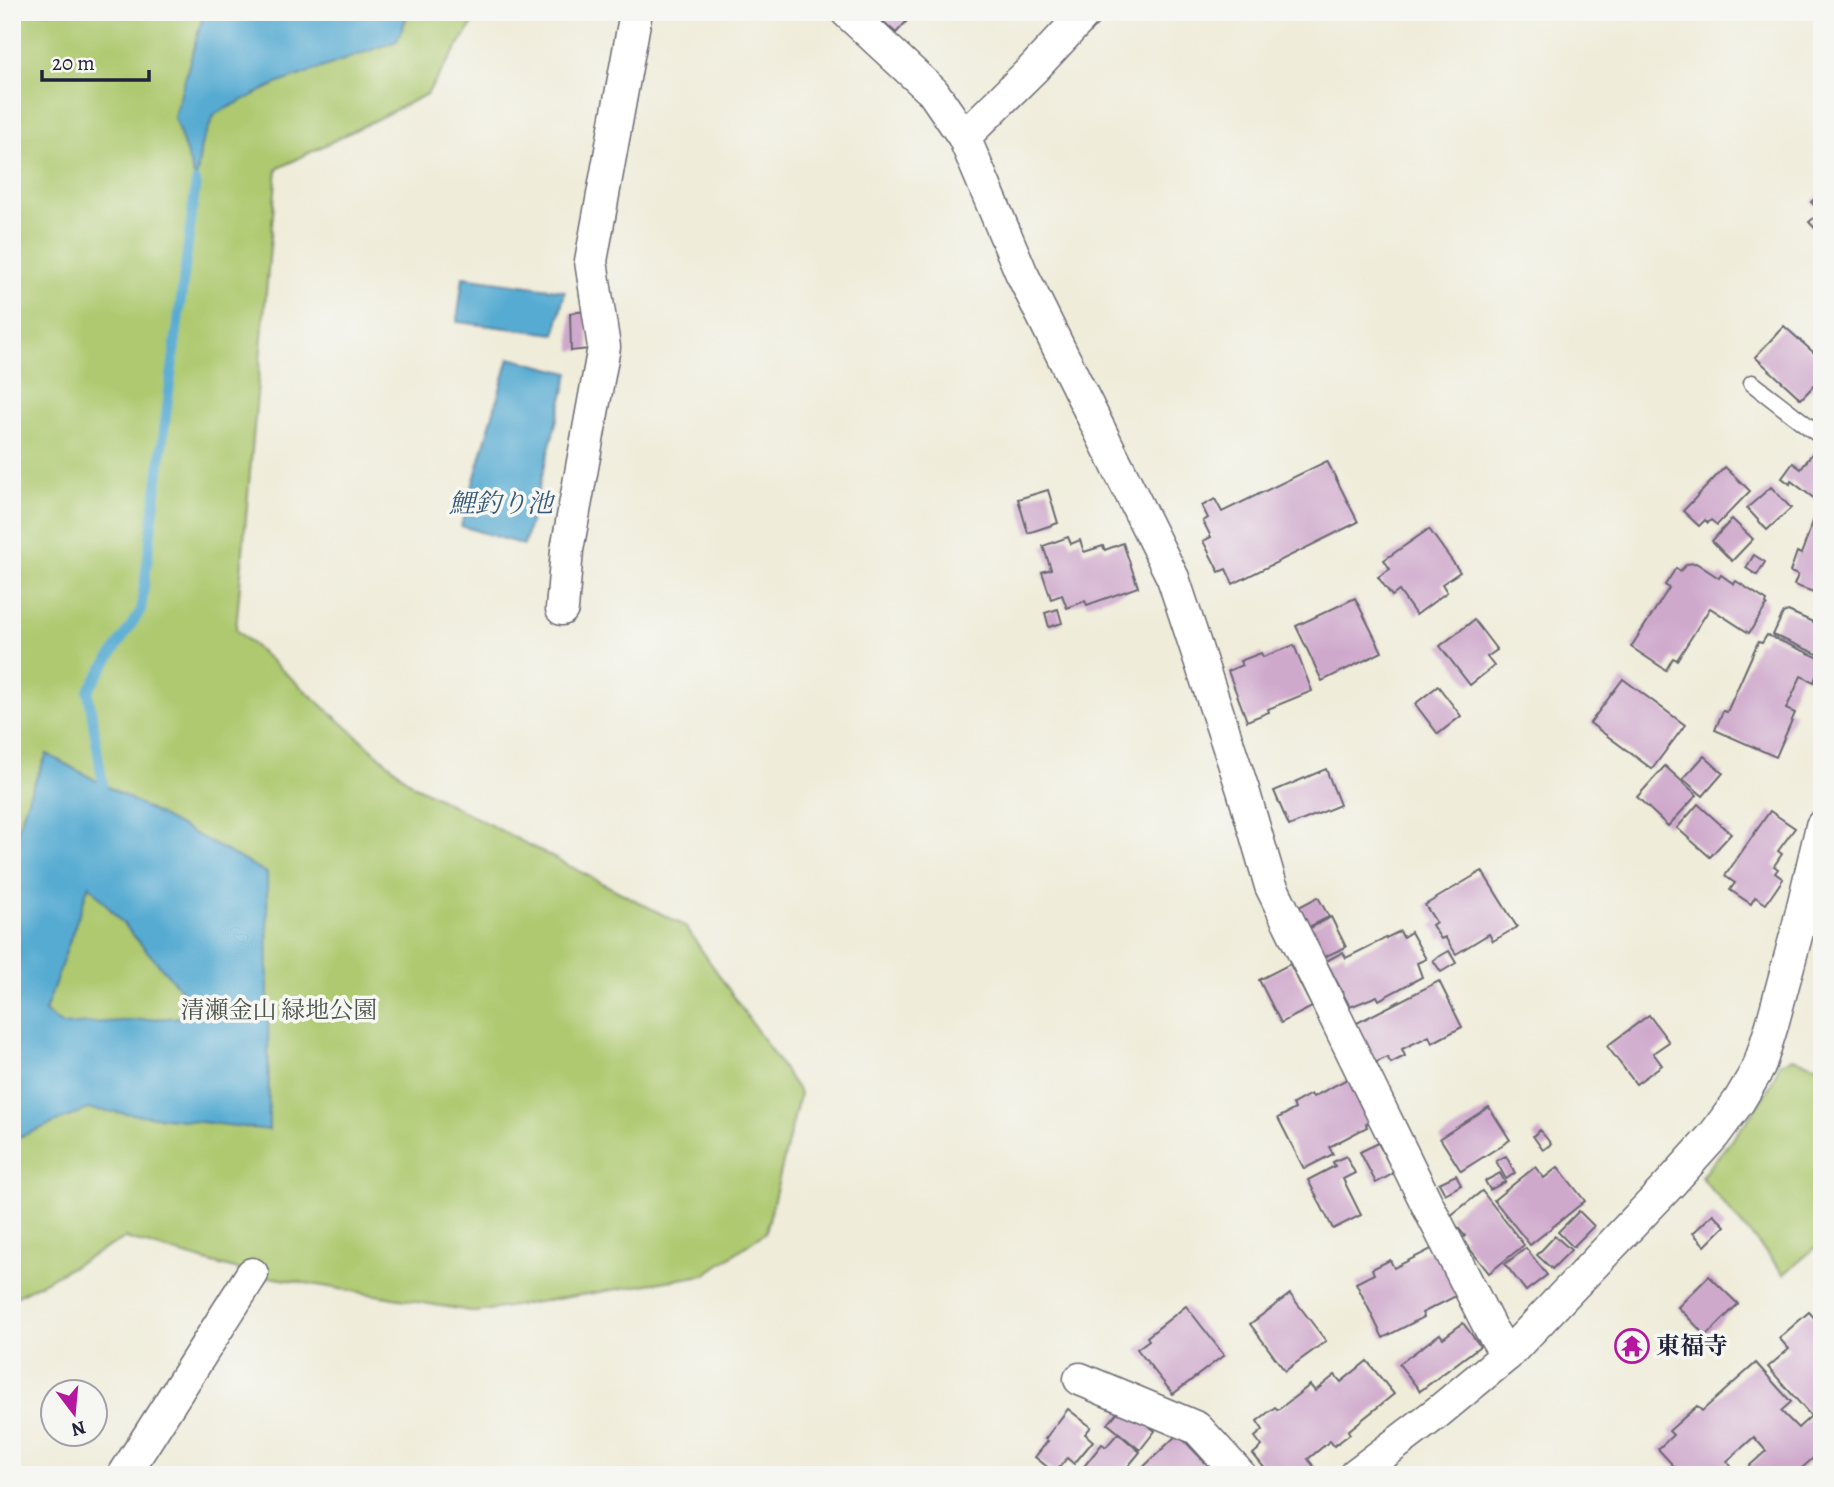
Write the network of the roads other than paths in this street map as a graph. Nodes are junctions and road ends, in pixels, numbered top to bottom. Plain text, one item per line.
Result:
1 (636, 12) edge
2 (847, 12) edge
3 (1086, 12) edge
4 (964, 137) junction
5 (1752, 383) dead end
6 (1822, 437) edge
7 (562, 609) dead end
8 (1822, 826) edge
9 (252, 1274) dead end
10 (1507, 1355) junction
11 (1080, 1379) dead end
12 (124, 1475) edge
13 (1240, 1475) edge
14 (1355, 1475) edge

1 - 7 street
2 - 4 street
3 - 4 street
4 - 10 street
5 - 6 lane
8 - 10 street
9 - 12 street
10 - 14 street
11 - 13 street

